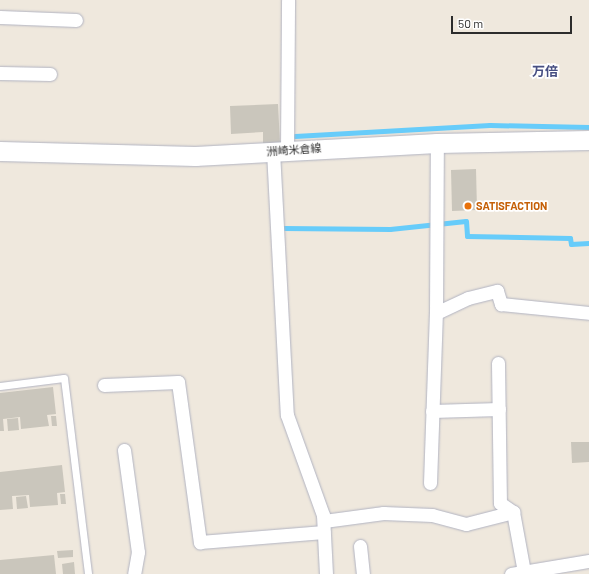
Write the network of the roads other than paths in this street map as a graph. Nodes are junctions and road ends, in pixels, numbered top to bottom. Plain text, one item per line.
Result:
1 (288, 0) edge
2 (0, 17) edge
3 (76, 20) dead end
4 (0, 73) edge
5 (50, 74) dead end
6 (589, 140) edge
7 (437, 143) junction
8 (280, 151) junction
9 (0, 152) edge
10 (589, 312) edge
11 (436, 313) junction
12 (498, 363) dead end
13 (104, 385) dead end
14 (0, 386) edge
15 (499, 409) junction
16 (432, 411) junction
17 (124, 450) dead end
18 (430, 483) dead end
19 (513, 512) junction
20 (324, 527) junction
21 (360, 546) dead end
22 (589, 561) edge
23 (518, 573) edge
24 (88, 574) edge
25 (134, 574) edge
26 (326, 574) edge
27 (363, 574) edge

1 - 8 street
2 - 3 street
4 - 5 street
6 - 7 main road, 洲崎米倉線
7 - 8 main road, 洲崎米倉線
7 - 11 street
8 - 9 main road, 洲崎米倉線
8 - 20 street
10 - 11 street
11 - 16 street
12 - 15 street
13 - 20 street
14 - 24 lane
15 - 16 street
15 - 19 street
16 - 18 street
17 - 25 street
19 - 20 street
19 - 23 street
20 - 26 street
21 - 27 street
22 - 23 street

